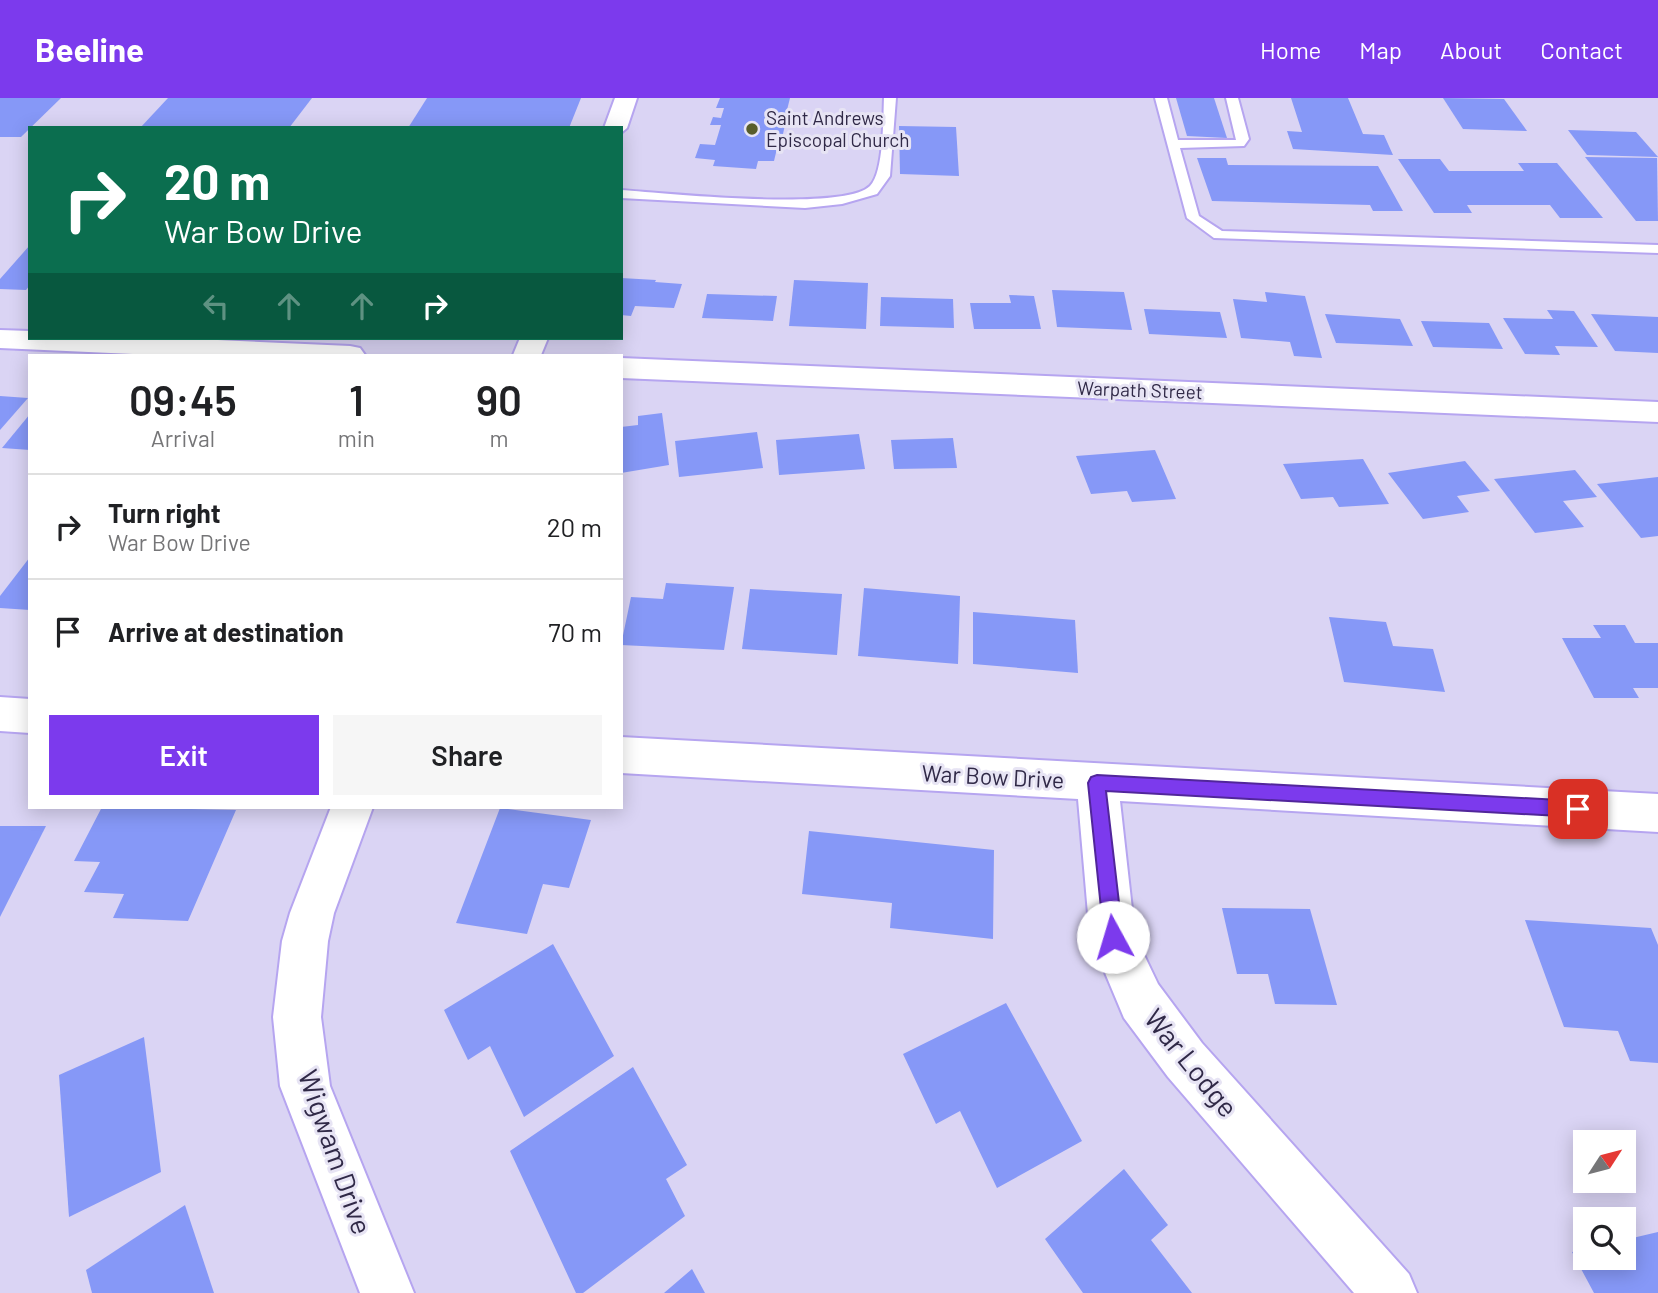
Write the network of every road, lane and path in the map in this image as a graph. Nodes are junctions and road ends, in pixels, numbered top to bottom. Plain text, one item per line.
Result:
1 (626, 98) edge
2 (890, 98) edge
3 (1161, 98) edge
4 (1232, 98) edge
5 (616, 126) edge
6 (1173, 144) junction
7 (623, 194) edge
8 (1658, 249) edge
9 (0, 339) edge
10 (327, 354) edge
11 (623, 368) edge
12 (1658, 412) edge
13 (0, 714) edge
14 (28, 716) edge
15 (623, 755) edge
16 (1097, 783) junction
17 (351, 809) edge
18 (1658, 813) edge
19 (387, 1293) edge
20 (1390, 1293) edge

1 - 5 street
2 - 7 lane
3 - 6 lane
4 - 6 lane
6 - 8 lane
9 - 10 street
11 - 12 street, Warpath Street
13 - 14 street
15 - 16 street, War Bow Drive
16 - 18 street, War Bow Drive
16 - 20 street, War Lodge
17 - 19 street, Wigwam Drive

